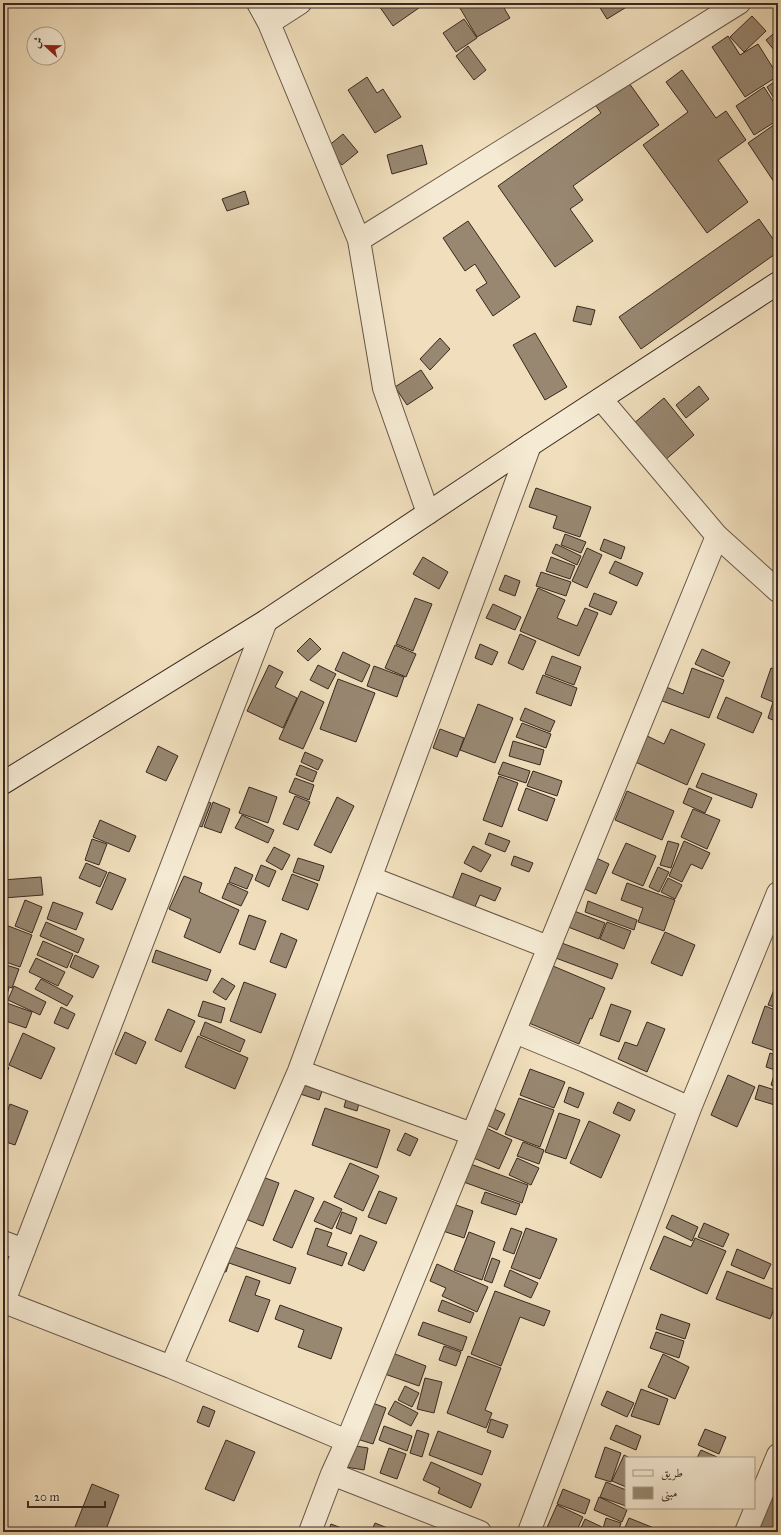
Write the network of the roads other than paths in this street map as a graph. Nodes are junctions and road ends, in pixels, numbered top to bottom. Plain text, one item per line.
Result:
1 (258, 3) edge
2 (300, 3) edge
3 (739, 3) edge
4 (269, 23) junction
5 (359, 240) junction
6 (778, 283) edge
7 (601, 399) junction
8 (530, 445) junction
9 (428, 513) junction
10 (717, 536) junction
11 (778, 591) edge
12 (266, 621) junction
13 (3, 784) edge
14 (371, 878) junction
15 (778, 893) edge
16 (548, 947) junction
17 (514, 1032) junction
18 (299, 1071) junction
19 (690, 1108) junction
20 (472, 1134) junction
21 (3, 1242) edge
22 (24, 1250) junction
23 (4, 1303) edge
24 (171, 1367) junction
25 (347, 1441) junction
26 (778, 1455) edge
27 (332, 1474) junction
28 (310, 1532) edge
29 (480, 1532) edge
30 (529, 1532) edge
31 (746, 1532) edge

1 - 4 street
2 - 4 street
3 - 5 street
4 - 5 street
5 - 9 street
6 - 7 street
7 - 8 street
7 - 10 street
8 - 9 street
8 - 14 street
9 - 12 street
10 - 11 street
10 - 16 street
12 - 13 street
12 - 22 street
14 - 16 street
14 - 18 street
15 - 19 street
16 - 17 street
17 - 19 street
17 - 20 street
18 - 20 street
18 - 24 street
19 - 30 street
20 - 25 street
21 - 22 street
22 - 23 street
23 - 24 street
24 - 25 street
25 - 27 street
26 - 31 street
27 - 28 street
27 - 29 street

